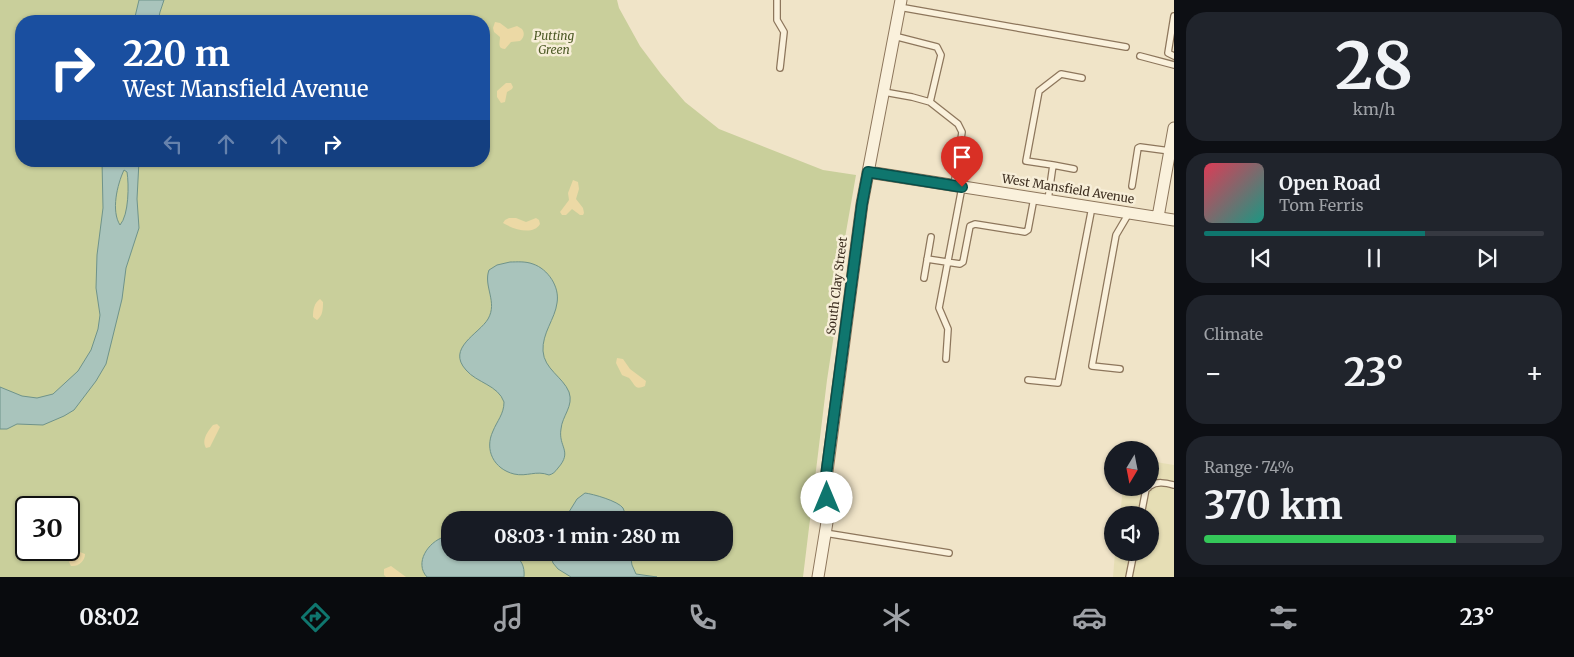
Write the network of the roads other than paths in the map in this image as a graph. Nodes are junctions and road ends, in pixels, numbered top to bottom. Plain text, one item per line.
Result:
1 (777, 0) edge
2 (900, 4) edge
3 (1174, 16) edge
4 (894, 36) junction
5 (1126, 47) dead end
6 (1140, 56) dead end
7 (1174, 56) edge
8 (1174, 64) edge
9 (780, 68) dead end
10 (1082, 78) dead end
11 (884, 92) junction
12 (930, 102) junction
13 (1174, 128) edge
14 (1170, 151) junction
15 (1053, 166) junction
16 (1074, 168) dead end
17 (868, 172) junction
18 (958, 186) junction
19 (1132, 186) dead end
20 (1034, 198) junction
21 (1048, 200) junction
22 (1092, 207) junction
23 (1129, 213) junction
24 (1158, 217) junction
25 (1174, 220) edge
26 (931, 237) dead end
27 (927, 259) junction
28 (948, 262) junction
29 (924, 278) dead end
30 (946, 359) dead end
31 (1120, 369) dead end
32 (1028, 380) dead end
33 (1159, 483) edge
34 (1174, 485) edge
35 (825, 533) junction
36 (949, 554) dead end
37 (1132, 561) edge
38 (818, 577) edge
39 (1129, 577) edge

1 - 9 lane
2 - 4 street, South Clay Street
2 - 5 lane
3 - 7 lane
4 - 11 street, South Clay Street
4 - 12 lane
6 - 8 lane
10 - 15 lane
11 - 12 lane
11 - 17 street, South Clay Street
12 - 18 lane
13 - 14 street
14 - 19 lane
14 - 24 street
15 - 16 lane
15 - 21 lane
17 - 18 street, West Mansfield Avenue
17 - 35 street, South Clay Street
18 - 20 street, West Mansfield Avenue
18 - 28 lane
20 - 21 street, West Mansfield Avenue
20 - 28 lane
21 - 22 street, West Mansfield Avenue
22 - 23 street, West Mansfield Avenue
22 - 32 lane
23 - 24 street, West Mansfield Avenue
23 - 31 lane
24 - 25 street, West Mansfield Avenue
26 - 27 lane
27 - 28 lane
27 - 29 lane
28 - 30 lane
33 - 34 lane
35 - 36 lane
35 - 38 street, South Clay Street
37 - 39 lane

